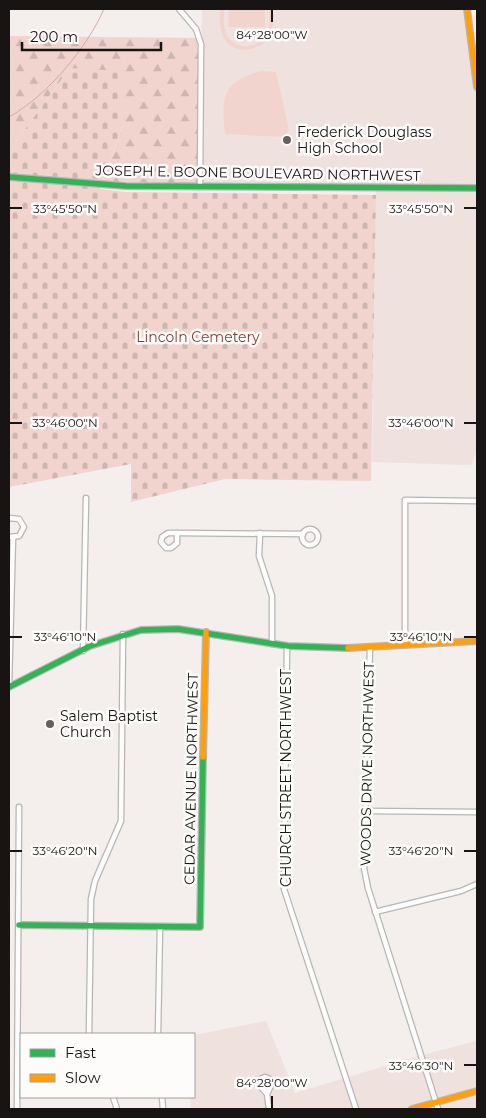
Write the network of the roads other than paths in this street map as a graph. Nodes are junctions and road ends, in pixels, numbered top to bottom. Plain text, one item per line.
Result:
1 (179, 9) edge
2 (467, 9) edge
3 (470, 34) junction
4 (477, 34) edge
5 (477, 87) edge
6 (9, 177) edge
7 (477, 184) edge
8 (200, 187) junction
9 (468, 188) junction
10 (477, 188) edge
11 (477, 192) edge
12 (86, 498) dead end
13 (477, 501) edge
14 (9, 518) edge
15 (177, 533) dead end
16 (260, 533) junction
17 (302, 534) dead end
18 (11, 537) edge
19 (206, 632) junction
20 (123, 634) junction
21 (477, 641) edge
22 (272, 644) junction
23 (405, 645) junction
24 (287, 646) junction
25 (370, 648) junction
26 (83, 651) junction
27 (9, 687) edge
28 (19, 808) dead end
29 (366, 811) junction
30 (477, 812) edge
31 (477, 884) edge
32 (375, 912) junction
33 (19, 925) junction
34 (90, 926) junction
35 (160, 927) junction
36 (88, 1033) edge
37 (158, 1033) edge
38 (477, 1091) edge
39 (267, 1094) dead end
40 (437, 1106) edge
41 (16, 1109) edge
42 (269, 1109) edge
43 (356, 1109) edge
44 (412, 1109) edge

1 - 8 street
2 - 3 street
3 - 4 street
3 - 5 street
6 - 8 street, JOSEPH E. BOONE BOULEVARD NORTHWEST
7 - 9 street
8 - 9 street, JOSEPH E. BOONE BOULEVARD NORTHWEST
9 - 10 street, JOSEPH E. BOONE BOULEVARD NORTHWEST
9 - 11 street
12 - 26 street
13 - 23 street
14 - 18 street
15 - 16 street
16 - 17 street
16 - 22 street
18 - 27 street
19 - 20 street
19 - 22 street
19 - 35 street, CEDAR AVENUE NORTHWEST
20 - 26 street
20 - 34 street
21 - 23 street
22 - 24 street
23 - 25 street
24 - 25 street
24 - 43 street, CHURCH STREET NORTHWEST
25 - 29 street, WOODS DRIVE NORTHWEST
26 - 27 street
28 - 33 street
29 - 30 street
29 - 32 street, WOODS DRIVE NORTHWEST
31 - 32 street
32 - 40 street, WOODS DRIVE NORTHWEST
33 - 34 street
33 - 41 street
34 - 35 street
34 - 36 street
35 - 37 street
38 - 40 street
39 - 42 street
40 - 44 street

